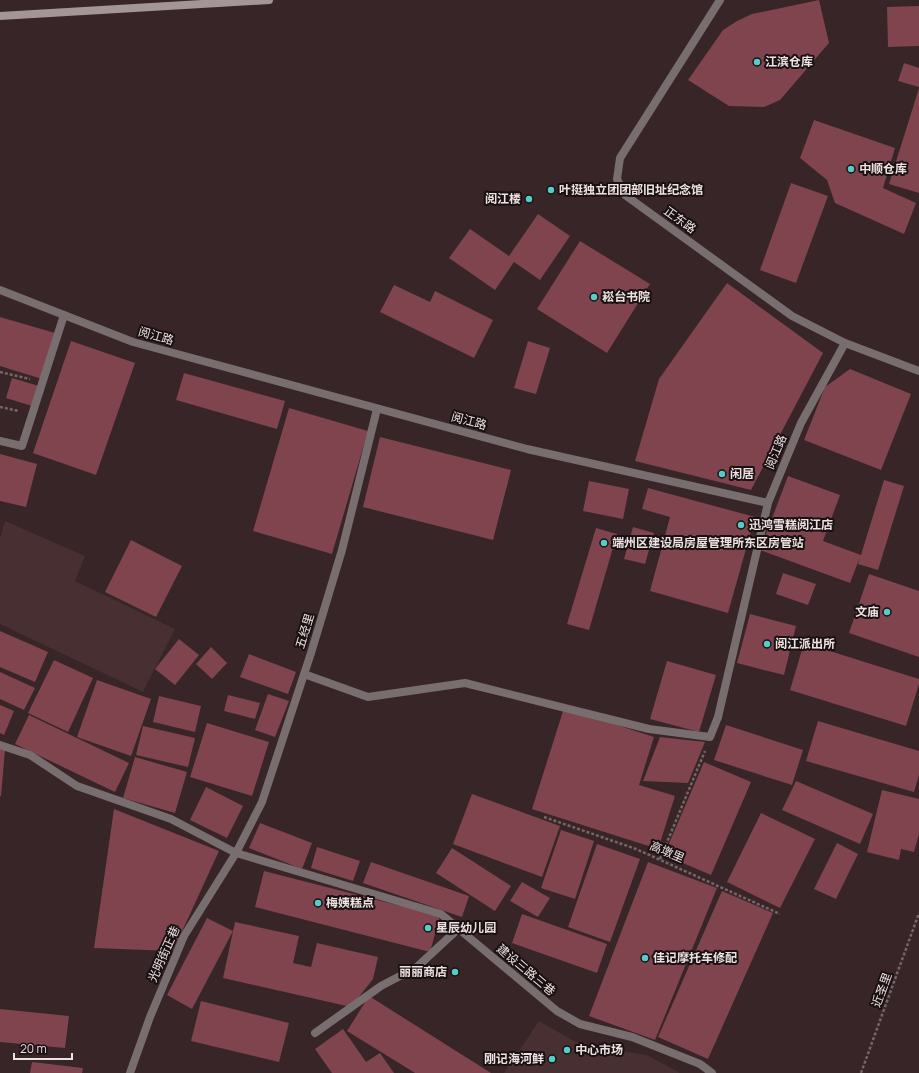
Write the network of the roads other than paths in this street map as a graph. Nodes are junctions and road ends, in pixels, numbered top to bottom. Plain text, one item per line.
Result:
1 (269, 0) edge
2 (720, 0) edge
3 (0, 16) edge
4 (0, 290) edge
5 (64, 315) junction
6 (845, 343) junction
7 (919, 371) edge
8 (377, 409) junction
9 (0, 441) edge
10 (768, 503) junction
11 (304, 674) junction
12 (0, 745) edge
13 (236, 853) junction
14 (458, 929) junction
15 (315, 1033) dead end
16 (130, 1073) edge
17 (712, 1073) edge

1 - 3 main road
2 - 6 street, 正东路
4 - 5 street, 阅江路
5 - 8 street, 阅江路
5 - 9 street
6 - 7 street, 正东路
6 - 10 street, 阅江路
8 - 10 street, 阅江路
8 - 11 street, 五经里
10 - 11 street
11 - 13 street, 五经里
12 - 13 street, 建设三路三巷
13 - 14 street, 建设三路三巷
13 - 16 street, 光明街正巷
14 - 15 street
14 - 17 street, 建设三路三巷

